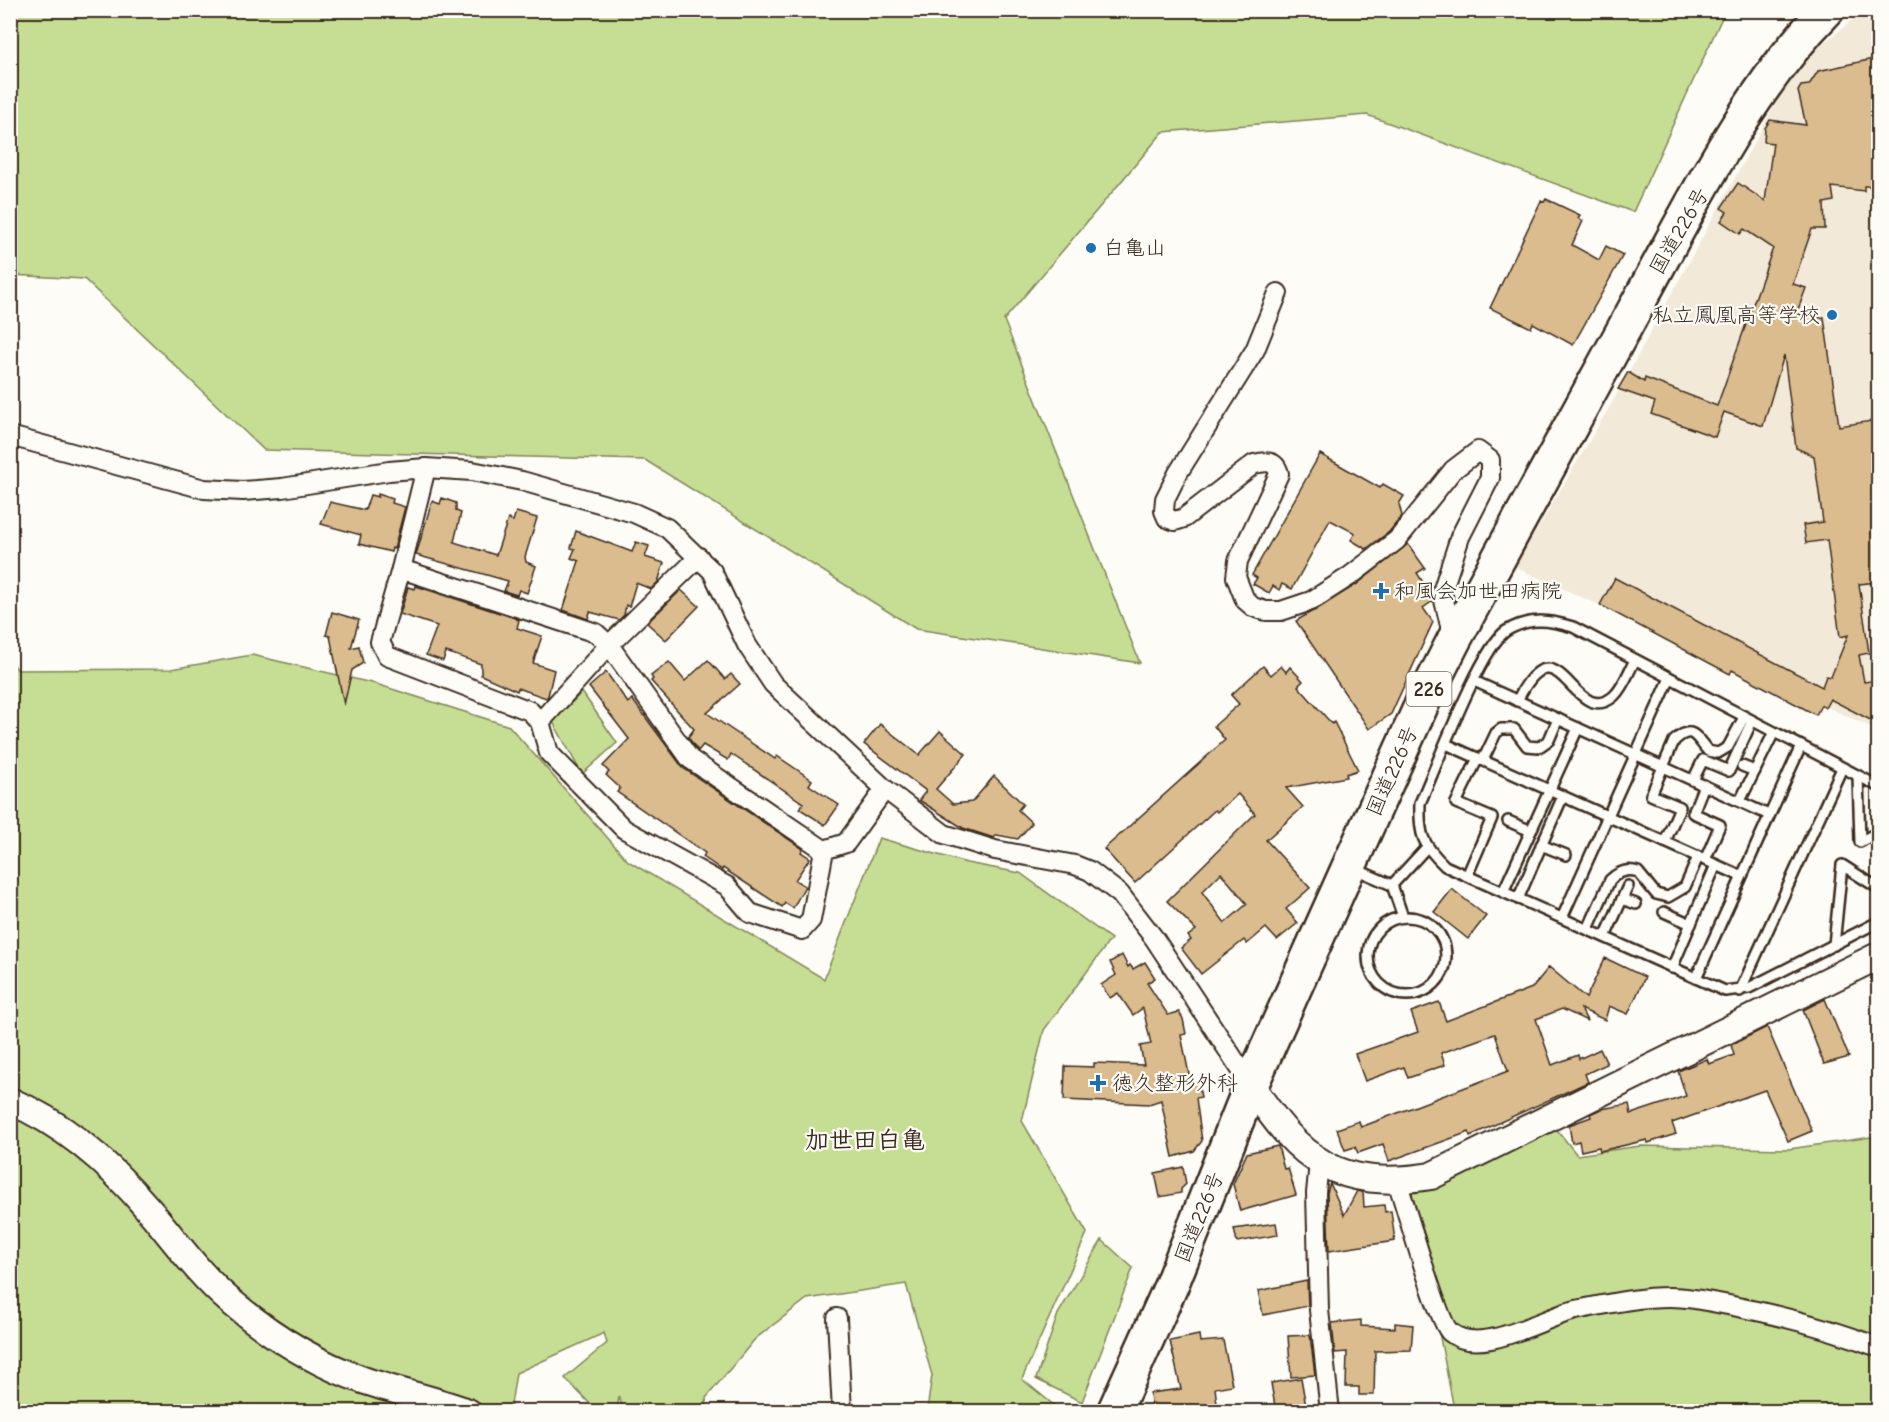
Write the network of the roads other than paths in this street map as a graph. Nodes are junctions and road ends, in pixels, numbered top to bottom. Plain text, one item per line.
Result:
1 (1827, 10) edge
2 (1278, 293) dead end
3 (10, 436) edge
4 (426, 468) junction
5 (699, 557) junction
6 (401, 569) junction
7 (1454, 640) junction
8 (609, 645) junction
9 (1635, 660) junction
10 (1670, 678) junction
11 (1474, 681) junction
12 (1517, 701) junction
13 (1558, 719) junction
14 (1748, 719) junction
15 (540, 722) junction
16 (1578, 728) junction
17 (1774, 732) junction
18 (1446, 744) junction
19 (1801, 746) junction
20 (1636, 754) junction
21 (1481, 759) junction
22 (1742, 765) dead end
23 (1663, 766) junction
24 (1842, 768) junction
25 (1755, 771) junction
26 (1858, 776) junction
27 (1693, 780) junction
28 (1704, 785) junction
29 (1878, 786) edge
30 (885, 789) junction
31 (1549, 790) junction
32 (1563, 796) junction
33 (1740, 801) junction
34 (1769, 814) junction
35 (1607, 816) junction
36 (1508, 821) dead end
37 (1531, 831) junction
38 (1878, 832) edge
39 (1665, 842) junction
40 (1542, 845) junction
41 (1426, 848) junction
42 (824, 850) junction
43 (1566, 855) dead end
44 (1702, 859) junction
45 (1716, 865) junction
46 (1349, 866) junction
47 (1467, 876) junction
48 (1741, 876) junction
49 (1392, 885) junction
50 (1628, 886) dead end
51 (1878, 888) edge
52 (1503, 892) junction
53 (1518, 899) junction
54 (1622, 899) junction
55 (1636, 904) dead end
56 (1664, 912) dead end
57 (1404, 917) junction
58 (1562, 918) junction
59 (1878, 922) edge
60 (1691, 924) junction
61 (1588, 930) junction
62 (1605, 937) junction
63 (1834, 945) junction
64 (1878, 956) edge
65 (1672, 968) junction
66 (1696, 978) junction
67 (1740, 991) junction
68 (1251, 1085) junction
69 (10, 1101) edge
70 (1319, 1162) junction
71 (1397, 1181) junction
72 (837, 1318) dead end
73 (1878, 1347) edge
74 (1330, 1410) edge
75 (468, 1412) edge
76 (842, 1412) edge
77 (1114, 1412) edge

1 - 7 highway, 国道226号 / 226
2 - 7 street
3 - 4 street
4 - 5 street
4 - 6 street
5 - 8 street
5 - 30 street
6 - 8 street
6 - 15 street
7 - 46 highway, 国道226号 / 226
8 - 15 street
8 - 42 street
9 - 10 lane
9 - 11 lane
9 - 12 lane
10 - 14 lane
10 - 20 lane
11 - 12 lane
11 - 18 lane
12 - 13 lane
13 - 16 lane
13 - 21 lane
14 - 17 lane
14 - 23 lane
14 - 27 lane
15 - 42 street
16 - 20 lane
16 - 31 lane
17 - 19 lane
17 - 25 lane
18 - 21 lane
18 - 41 lane
19 - 24 lane
19 - 34 lane
20 - 23 lane
20 - 35 lane
21 - 31 lane
21 - 47 lane
22 - 25 lane
23 - 27 lane
23 - 39 lane
24 - 26 lane
24 - 67 lane
25 - 33 lane
26 - 29 lane
26 - 38 lane
27 - 28 lane
28 - 33 lane
28 - 44 lane
30 - 42 street
30 - 68 street
31 - 32 lane
31 - 37 lane
32 - 35 lane
32 - 40 lane
33 - 34 lane
34 - 48 lane
35 - 39 lane
35 - 58 lane
36 - 37 lane
37 - 52 lane
39 - 44 lane
40 - 43 lane
40 - 53 lane
41 - 47 lane
41 - 49 lane
44 - 45 lane
44 - 61 lane
45 - 48 lane
45 - 60 lane
46 - 49 lane
46 - 68 highway, 国道226号 / 226
47 - 52 lane
48 - 66 lane
49 - 57 lane
50 - 54 lane
51 - 63 lane
52 - 53 lane
53 - 58 lane
54 - 55 lane
54 - 62 lane
56 - 60 lane
57 - 57 lane
58 - 61 lane
59 - 63 lane
60 - 65 lane
61 - 62 lane
62 - 65 lane
63 - 67 lane
64 - 71 street
65 - 66 lane
66 - 67 lane
68 - 70 street
68 - 77 highway, 国道226号 / 226
69 - 75 street
70 - 71 street
70 - 74 street
71 - 73 street
72 - 76 street

